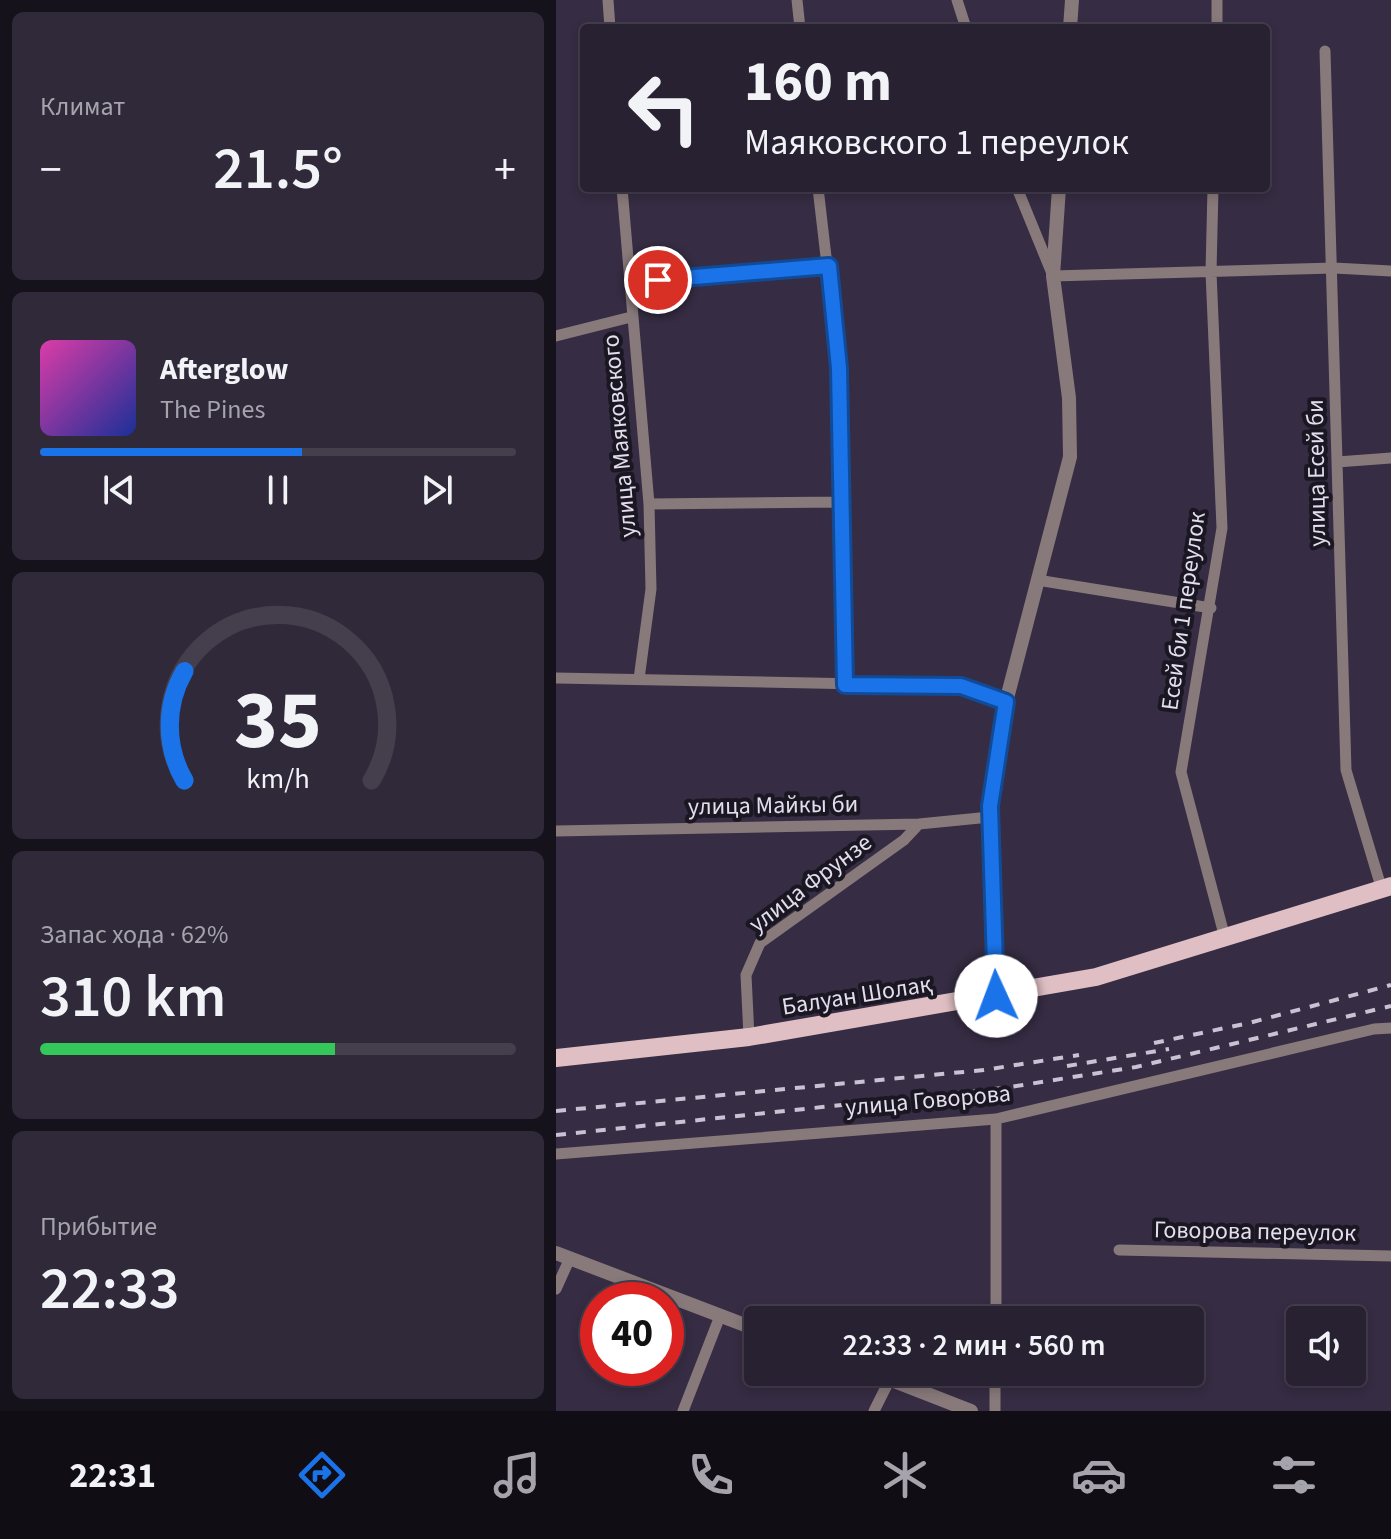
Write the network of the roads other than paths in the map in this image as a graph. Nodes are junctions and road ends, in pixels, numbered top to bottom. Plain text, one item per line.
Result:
1 (608, 0) edge
2 (797, 0) edge
3 (957, 0) edge
4 (1072, 0) edge
5 (1217, 0) edge
6 (610, 24) edge
7 (800, 24) edge
8 (965, 24) edge
9 (1070, 24) edge
10 (1217, 24) edge
11 (1325, 51) dead end
12 (622, 192) edge
13 (819, 192) edge
14 (1019, 192) edge
15 (1059, 192) edge
16 (1213, 192) edge
17 (829, 266) junction
18 (1334, 268) junction
19 (1391, 271) edge
20 (1211, 272) junction
21 (1053, 276) junction
22 (630, 283) junction
23 (631, 317) junction
24 (556, 336) edge
25 (1391, 458) edge
26 (1337, 462) junction
27 (841, 502) junction
28 (649, 504) junction
29 (1037, 580) junction
30 (1211, 608) junction
31 (556, 678) edge
32 (639, 679) junction
33 (845, 685) junction
34 (1006, 702) junction
35 (990, 817) junction
36 (919, 824) junction
37 (556, 831) edge
38 (1386, 888) edge
39 (1225, 938) junction
40 (996, 996) junction
41 (1391, 1028) edge
42 (749, 1037) junction
43 (556, 1058) edge
44 (996, 1119) junction
45 (556, 1154) edge
46 (1119, 1250) dead end
47 (563, 1255) edge
48 (1391, 1256) edge
49 (556, 1289) edge
50 (996, 1306) edge
51 (720, 1316) junction
52 (744, 1325) edge
53 (886, 1386) edge
54 (908, 1386) edge
55 (995, 1386) edge
56 (683, 1411) edge
57 (874, 1411) edge
58 (971, 1411) edge
59 (995, 1411) edge

1 - 6 street
2 - 7 street
3 - 8 street
4 - 9 street
5 - 10 street
11 - 18 street, улица Есей би
12 - 22 street, улица Маяковского
13 - 17 street
14 - 21 street
15 - 21 street
16 - 20 street, Есей би 1 переулок
17 - 22 street
17 - 27 street
18 - 19 street
18 - 20 street
18 - 26 street, улица Есей би
20 - 21 street
20 - 30 street, Есей би 1 переулок
21 - 29 street
22 - 23 street, улица Маяковского
23 - 24 street
23 - 28 street, улица Маяковского
25 - 26 street
26 - 38 street, улица Есей би
27 - 28 street
27 - 33 street
28 - 32 street, улица Маяковского
29 - 30 street
29 - 34 street
30 - 39 street, Есей би 1 переулок
31 - 32 street
32 - 33 street
33 - 34 street
34 - 35 street
35 - 36 street, улица Майкы би
35 - 40 street
36 - 37 street, улица Майкы би
36 - 42 street, улица Фрунзе
38 - 39 main road, Балуан Шолақ
39 - 40 main road, Балуан Шолақ
40 - 42 main road, Балуан Шолақ
41 - 44 street, улица Говорова
42 - 43 main road, Балуан Шолақ
44 - 45 street, улица Говорова
44 - 50 street
46 - 48 street, Говорова переулок
47 - 49 street
47 - 51 street
51 - 52 street
51 - 56 street
53 - 57 street
54 - 58 street
55 - 59 street

